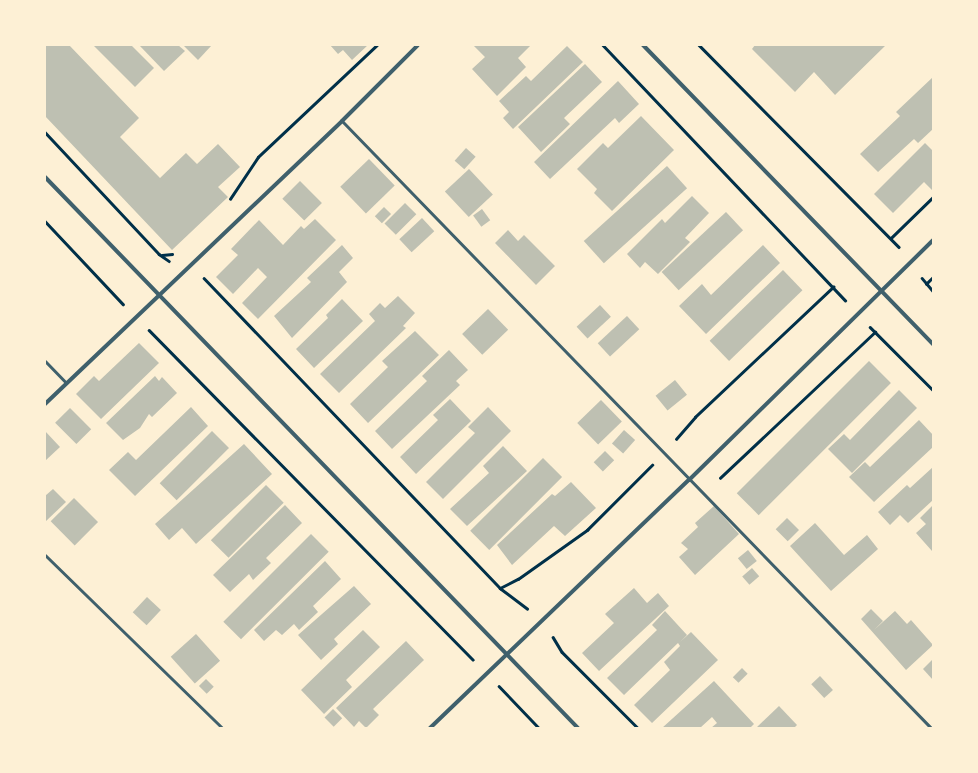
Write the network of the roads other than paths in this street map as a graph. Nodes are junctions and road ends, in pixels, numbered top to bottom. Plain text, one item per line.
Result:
1 (418, 45) edge
2 (644, 45) edge
3 (342, 122) junction
4 (45, 176) edge
5 (933, 240) edge
6 (881, 290) junction
7 (158, 294) junction
8 (933, 344) edge
9 (45, 361) edge
10 (66, 383) junction
11 (45, 404) edge
12 (689, 480) junction
13 (45, 555) edge
14 (506, 654) junction
15 (222, 728) edge
16 (430, 728) edge
17 (578, 728) edge
18 (931, 728) edge

1 - 3 street
2 - 6 street
3 - 7 street
3 - 12 lane
4 - 7 street
5 - 6 street
6 - 8 street
6 - 12 street
7 - 10 street
7 - 14 street
9 - 10 lane
10 - 11 street
12 - 14 street
12 - 18 lane
13 - 15 lane
14 - 16 street
14 - 17 street

